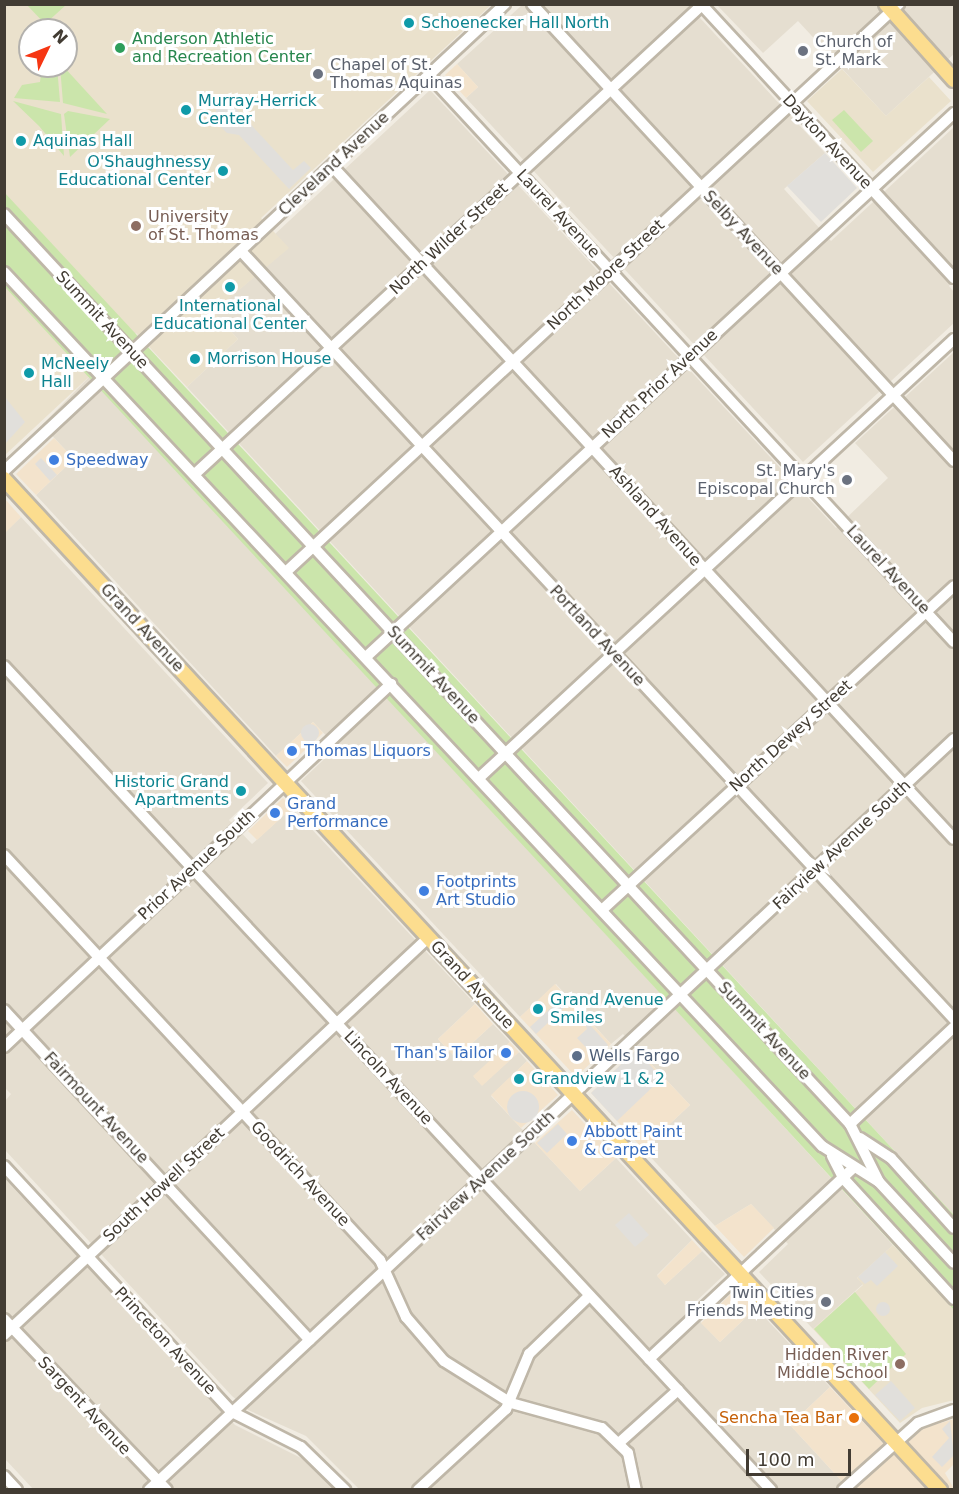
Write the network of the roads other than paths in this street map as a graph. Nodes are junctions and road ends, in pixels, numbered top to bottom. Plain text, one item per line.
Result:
1 (505, 4) edge
2 (532, 4) edge
3 (878, 4) edge
4 (702, 5) edge
5 (892, 7) edge
6 (430, 75) junction
7 (954, 80) edge
8 (611, 89) junction
9 (791, 102) junction
10 (954, 112) edge
11 (332, 166) junction
12 (520, 173) junction
13 (701, 187) junction
14 (871, 189) junction
15 (4, 214) edge
16 (241, 250) junction
17 (422, 265) junction
18 (610, 271) junction
19 (4, 272) edge
20 (780, 273) junction
21 (954, 278) edge
22 (954, 339) edge
23 (331, 348) junction
24 (131, 352) junction
25 (690, 357) junction
26 (512, 362) junction
27 (105, 376) junction
28 (894, 396) junction
29 (422, 447) junction
30 (221, 448) junction
31 (592, 448) junction
32 (954, 461) edge
33 (4, 471) edge
34 (196, 473) junction
35 (4, 479) edge
36 (803, 479) junction
37 (501, 532) junction
38 (313, 546) junction
39 (288, 570) junction
40 (704, 570) junction
41 (954, 586) edge
42 (926, 612) junction
43 (393, 632) junction
44 (954, 642) edge
45 (614, 654) junction
46 (366, 657) junction
47 (4, 666) edge
48 (391, 684) junction
49 (827, 703) junction
50 (954, 739) edge
51 (505, 754) junction
52 (479, 778) junction
53 (285, 783) junction
54 (905, 785) junction
55 (737, 786) junction
56 (954, 839) edge
57 (4, 855) edge
58 (193, 868) junction
59 (816, 869) junction
60 (628, 886) junction
61 (603, 909) junction
62 (428, 938) junction
63 (100, 958) junction
64 (707, 969) junction
65 (680, 995) junction
66 (4, 1010) edge
67 (954, 1019) edge
68 (337, 1022) junction
69 (954, 1027) edge
70 (23, 1030) junction
71 (4, 1047) edge
72 (573, 1094) junction
73 (242, 1111) junction
74 (850, 1124) junction
75 (860, 1138) junction
76 (831, 1153) junction
77 (4, 1166) edge
78 (852, 1169) junction
79 (843, 1178) junction
80 (482, 1180) junction
81 (879, 1182) junction
82 (166, 1184) junction
83 (954, 1228) edge
84 (87, 1257) junction
85 (954, 1263) edge
86 (383, 1272) junction
87 (741, 1273) junction
88 (590, 1296) junction
89 (954, 1299) edge
90 (7, 1327) edge
91 (310, 1340) junction
92 (649, 1359) junction
93 (678, 1390) junction
94 (511, 1403) junction
95 (954, 1410) edge
96 (232, 1412) junction
97 (896, 1441) junction
98 (620, 1442) junction
99 (4, 1476) edge
100 (153, 1486) edge
101 (17, 1490) edge
102 (167, 1490) edge
103 (345, 1490) edge
104 (418, 1490) edge
105 (636, 1490) edge
106 (771, 1490) edge
107 (843, 1490) edge
108 (940, 1490) edge

1 - 6 street, Cleveland Avenue
2 - 8 street, Selby Avenue
3 - 5 main road
4 - 8 street, North Wilder Street
4 - 9 street, Dayton Avenue
5 - 7 main road
5 - 9 street, North Moore Street
6 - 11 street, Cleveland Avenue
6 - 12 street, Laurel Avenue
8 - 12 street, North Wilder Street
8 - 13 street, Selby Avenue
9 - 13 street, North Moore Street
9 - 14 street, Dayton Avenue
10 - 14 street, North Prior Avenue
11 - 16 street, Cleveland Avenue
11 - 17 street, Ashland Avenue
12 - 17 street, North Wilder Street
12 - 18 street, Laurel Avenue
13 - 18 street, North Moore Street
13 - 20 street, Selby Avenue
14 - 20 street, North Prior Avenue
14 - 21 street, Dayton Avenue
15 - 24 street, Summit Avenue
16 - 23 street, Portland Avenue
16 - 24 street, Cleveland Avenue
17 - 23 street, North Wilder Street
17 - 26 street, Ashland Avenue
18 - 25 street, Laurel Avenue
18 - 26 street, North Moore Street
19 - 27 street, Summit Avenue
20 - 25 street, North Prior Avenue
20 - 28 street, Selby Avenue
22 - 28 street
23 - 29 street, Portland Avenue
23 - 30 street, North Wilder Street
24 - 27 street, Cleveland Avenue
24 - 30 street, Summit Avenue
25 - 31 street, North Prior Avenue
25 - 36 street, Laurel Avenue
26 - 29 street, North Moore Street
26 - 31 street, Ashland Avenue
27 - 33 street, Cleveland Avenue
27 - 34 street, Summit Avenue
28 - 32 street, Selby Avenue
28 - 36 street
29 - 37 street, Portland Avenue
29 - 38 street, North Moore Street
30 - 34 street, North Wilder Street
30 - 38 street, Summit Avenue
31 - 37 street, North Prior Avenue
31 - 40 street, Ashland Avenue
34 - 39 street, Summit Avenue
35 - 53 main road, Grand Avenue
36 - 40 street
36 - 42 street, Laurel Avenue
37 - 43 street, North Prior Avenue
37 - 45 street, Portland Avenue
38 - 39 street, North Moore Street
38 - 43 street, Summit Avenue
39 - 46 street, Summit Avenue
40 - 45 street
40 - 49 street, Ashland Avenue
41 - 42 street, North Dewey Street
42 - 44 street, Laurel Avenue
42 - 49 street, North Dewey Street
43 - 46 street, North Prior Avenue
43 - 51 street, Summit Avenue
45 - 51 street
45 - 55 street, Portland Avenue
46 - 48 street, Summit Avenue
47 - 58 street, Lincoln Avenue
48 - 52 street, Summit Avenue
48 - 53 street, Prior Avenue South
49 - 54 street, Ashland Avenue
49 - 55 street, North Dewey Street
50 - 54 street, Fairview Avenue South
51 - 52 street
51 - 60 street, Summit Avenue
52 - 61 street, Summit Avenue
53 - 58 street, Prior Avenue South
53 - 62 main road, Grand Avenue
54 - 56 street, Ashland Avenue
54 - 59 street, Fairview Avenue South
55 - 59 street, Portland Avenue
55 - 60 street, North Dewey Street
57 - 63 street, Goodrich Avenue
58 - 63 street, Prior Avenue South
58 - 68 street, Lincoln Avenue
59 - 64 street, Fairview Avenue South
59 - 67 street, Portland Avenue
60 - 61 street, North Dewey Street
60 - 64 street, Summit Avenue
61 - 65 street, Summit Avenue
62 - 68 street, South Howell Street
62 - 72 main road, Grand Avenue
63 - 70 street, Prior Avenue South
63 - 73 street, Goodrich Avenue
64 - 65 street, Fairview Avenue South
64 - 74 street, Summit Avenue
65 - 72 street, Fairview Avenue South
65 - 76 street, Summit Avenue
66 - 70 street, Fairmount Avenue
68 - 73 street, South Howell Street
68 - 80 street, Lincoln Avenue
69 - 74 street
70 - 71 street, Prior Avenue South
70 - 82 street, Fairmount Avenue
72 - 80 street, Fairview Avenue South
72 - 87 main road, Grand Avenue
73 - 82 street, South Howell Street
73 - 86 street, Goodrich Avenue
74 - 75 street, Summit Avenue
75 - 81 street, Summit Avenue
75 - 83 street, Summit Avenue
76 - 78 street, Summit Avenue
76 - 79 street, Summit Avenue
77 - 84 street, Princeton Avenue
78 - 79 street
78 - 81 street, Summit Avenue
79 - 87 street
79 - 89 street, Summit Avenue
80 - 86 street, Fairview Avenue South
80 - 88 street, Lincoln Avenue
81 - 85 street, Summit Avenue
82 - 84 street, South Howell Street
82 - 91 street, Fairmount Avenue
84 - 90 street, South Howell Street
84 - 96 street, Princeton Avenue
86 - 91 street, Fairview Avenue South
86 - 94 street, Goodrich Avenue
87 - 92 street
87 - 97 main road, Grand Avenue
88 - 92 street, Lincoln Avenue
88 - 94 street
90 - 100 street, Sargent Avenue
91 - 96 street, Fairview Avenue South
92 - 93 street, Lincoln Avenue
93 - 98 street
93 - 106 street, Lincoln Avenue
94 - 98 street, Goodrich Avenue
94 - 104 street
95 - 97 street
96 - 100 street, Fairview Avenue South
96 - 103 street, Princeton Avenue
97 - 107 street
97 - 108 main road, Grand Avenue
98 - 105 street
99 - 101 street
100 - 102 street, Sargent Avenue

